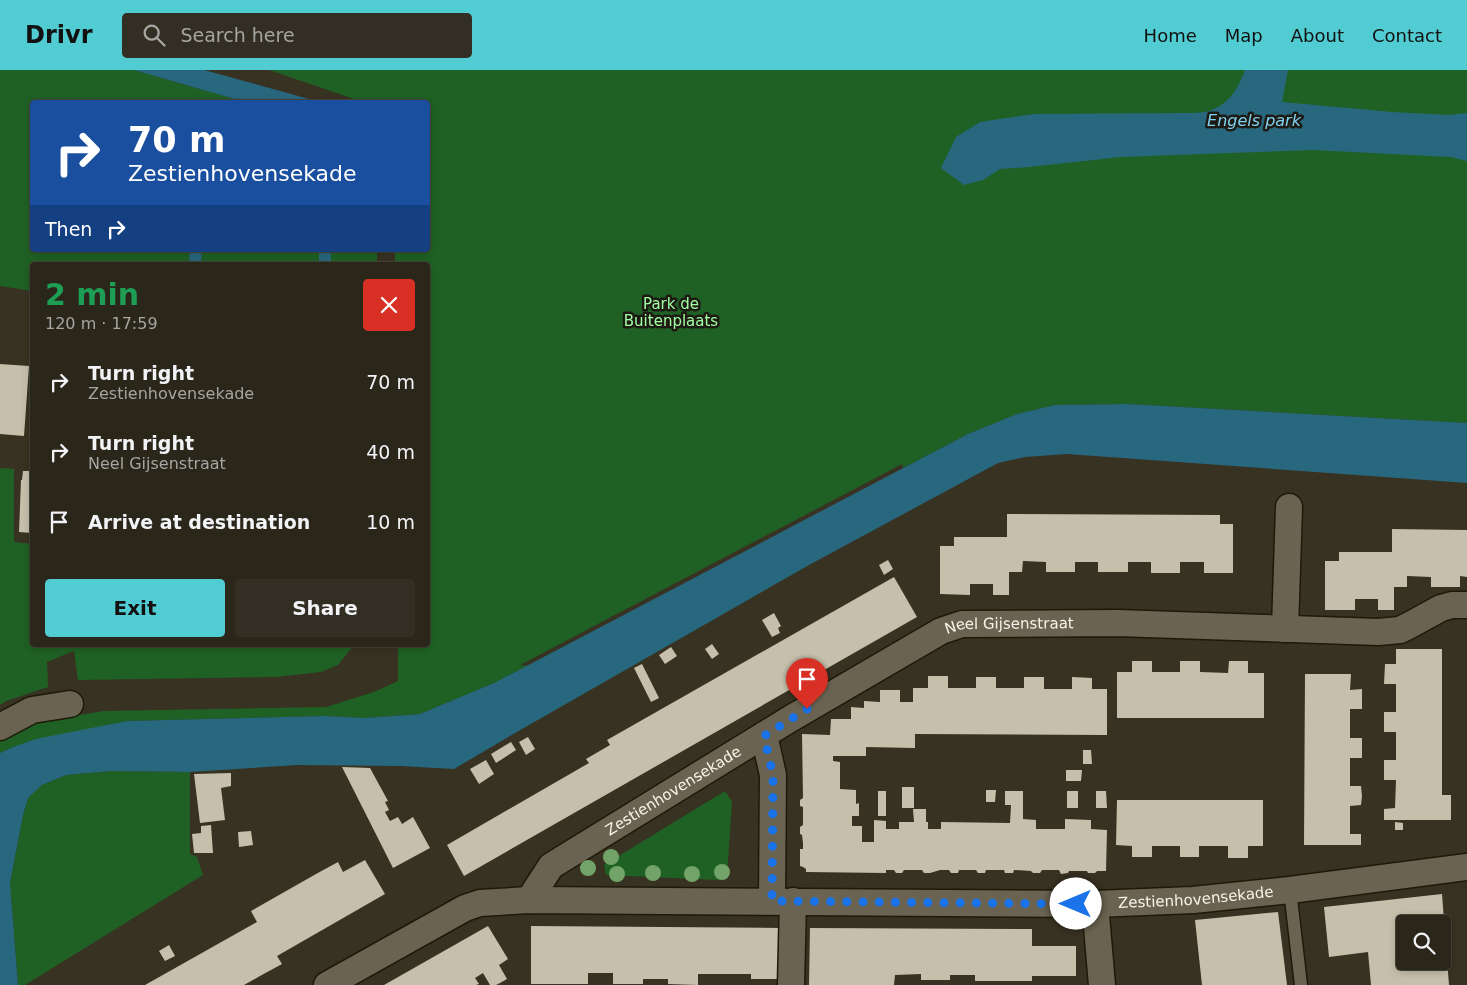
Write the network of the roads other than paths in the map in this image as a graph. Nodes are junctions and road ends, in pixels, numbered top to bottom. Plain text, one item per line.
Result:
1 (1289, 507) dead end
2 (1467, 605) edge
3 (1285, 629) junction
4 (70, 704) dead end
5 (0, 727) edge
6 (764, 736) junction
7 (1467, 867) edge
8 (1290, 890) junction
9 (529, 900) junction
10 (782, 901) junction
11 (1095, 904) junction
12 (327, 985) edge
13 (791, 985) edge
14 (1102, 985) edge
15 (1301, 985) edge

1 - 3 street
2 - 3 street, Neel Gijsenstraat
3 - 6 street, Neel Gijsenstraat
4 - 5 street
6 - 9 street, Zestienhovensekade
6 - 10 street
7 - 8 street, Zestienhovensekade
8 - 11 street, Zestienhovensekade
8 - 15 lane
9 - 10 street, Zestienhovensekade
9 - 12 street, Zestienhovensekade
10 - 11 street, Zestienhovensekade
10 - 13 street
11 - 14 street

